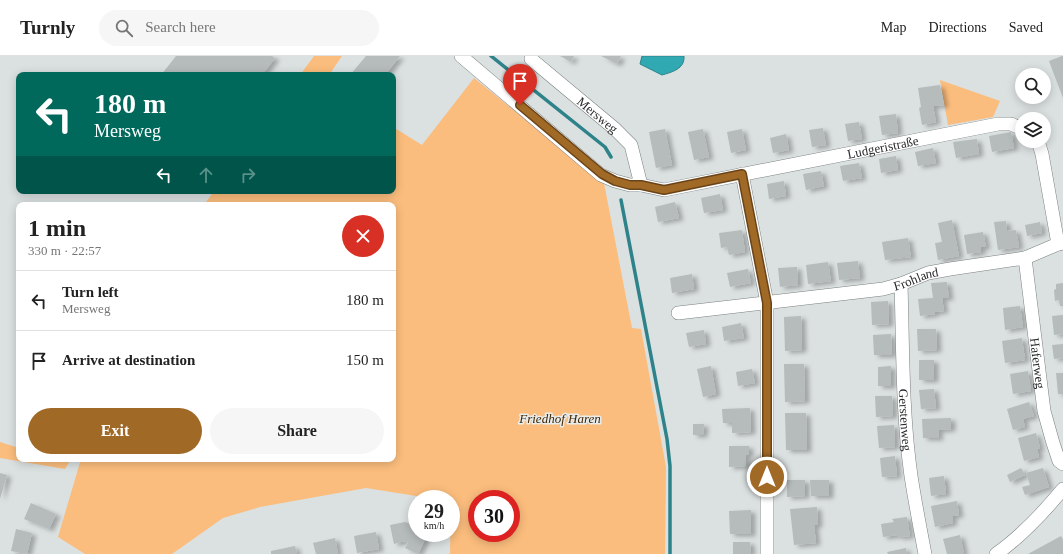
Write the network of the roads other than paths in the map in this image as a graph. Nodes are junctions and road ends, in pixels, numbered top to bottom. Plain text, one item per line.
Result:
1 (462, 56) edge
2 (531, 59) dead end
3 (1015, 126) edge
4 (1040, 148) edge
5 (742, 174) junction
6 (641, 185) junction
7 (1060, 243) edge
8 (1025, 258) junction
9 (901, 284) junction
10 (767, 303) junction
11 (678, 313) dead end
12 (1063, 464) edge
13 (1063, 489) edge
14 (767, 554) edge
15 (925, 554) edge
16 (996, 554) edge

1 - 6 street
2 - 6 street, Mersweg
3 - 5 street, Ludgeristraße
4 - 7 street
5 - 6 street
5 - 10 street
7 - 8 street, Frohland
8 - 9 street, Frohland
8 - 12 street, Haferweg
9 - 10 street, Frohland
9 - 15 street, Gerstenweg
10 - 11 street
10 - 14 street
13 - 16 street

